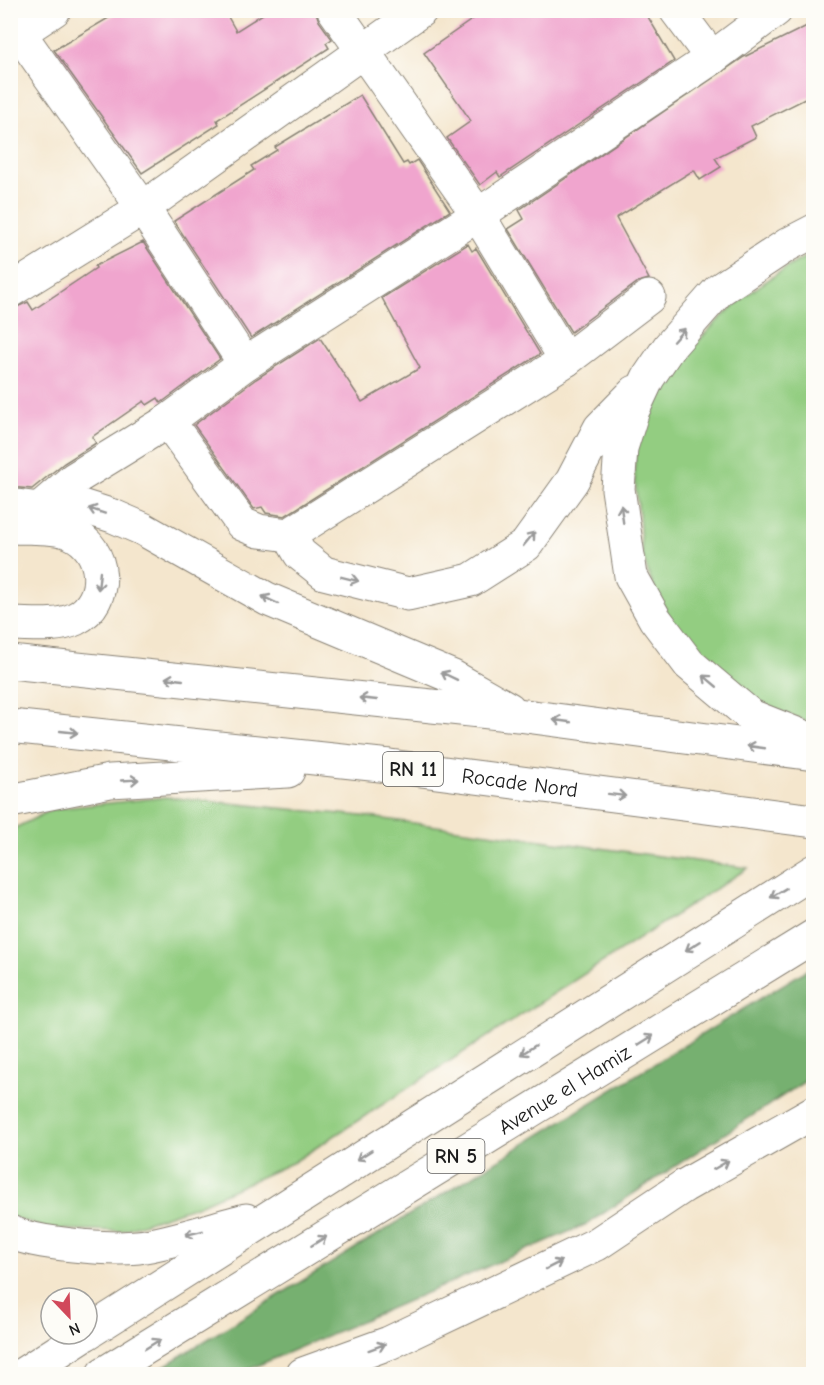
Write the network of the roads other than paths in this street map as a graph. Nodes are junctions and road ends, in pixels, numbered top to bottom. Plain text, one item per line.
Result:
1 (54, 10) edge
2 (334, 10) edge
3 (422, 10) edge
4 (676, 10) edge
5 (776, 10) edge
6 (13, 31) edge
7 (363, 52) junction
8 (712, 58) junction
9 (142, 208) junction
10 (478, 215) junction
11 (813, 231) edge
12 (10, 291) edge
13 (649, 297) dead end
14 (566, 360) junction
15 (245, 364) junction
16 (648, 378) junction
17 (168, 421) junction
18 (25, 507) edge
19 (10, 527) edge
20 (289, 536) junction
21 (10, 624) edge
22 (10, 662) edge
23 (518, 715) junction
24 (10, 726) edge
25 (813, 741) edge
26 (813, 754) edge
27 (390, 766) junction
28 (10, 801) edge
29 (813, 820) edge
30 (813, 871) edge
31 (811, 938) edge
32 (813, 1112) edge
33 (272, 1214) junction
34 (10, 1232) edge
35 (99, 1325) edge
36 (66, 1346) edge
37 (22, 1374) edge
38 (103, 1374) edge
39 (303, 1374) edge

1 - 6 main road
2 - 7 main road
3 - 7 main road
4 - 8 main road
5 - 8 main road
6 - 9 main road
7 - 9 main road
7 - 10 main road
8 - 10 main road
9 - 12 main road
9 - 15 main road
10 - 14 main road
10 - 15 main road
16 -> 11 main road
13 - 14 main road
14 - 20 main road
15 - 17 main road
20 -> 16 main road
25 -> 16 main road
17 - 18 main road
17 - 20 main road
23 -> 18 main road
19 -> 21 main road
23 -> 22 main road
26 -> 23 main road
24 -> 27 main road, Rocade Nord / RN 11
28 -> 27 main road
27 -> 29 main road, Rocade Nord / RN 11
30 -> 33 main road, RN 5
38 -> 31 main road, Avenue el Hamiz / RN 5
39 -> 32 main road
33 -> 34 main road
33 - 35 main road, RN 5
36 - 37 main road, RN 5

